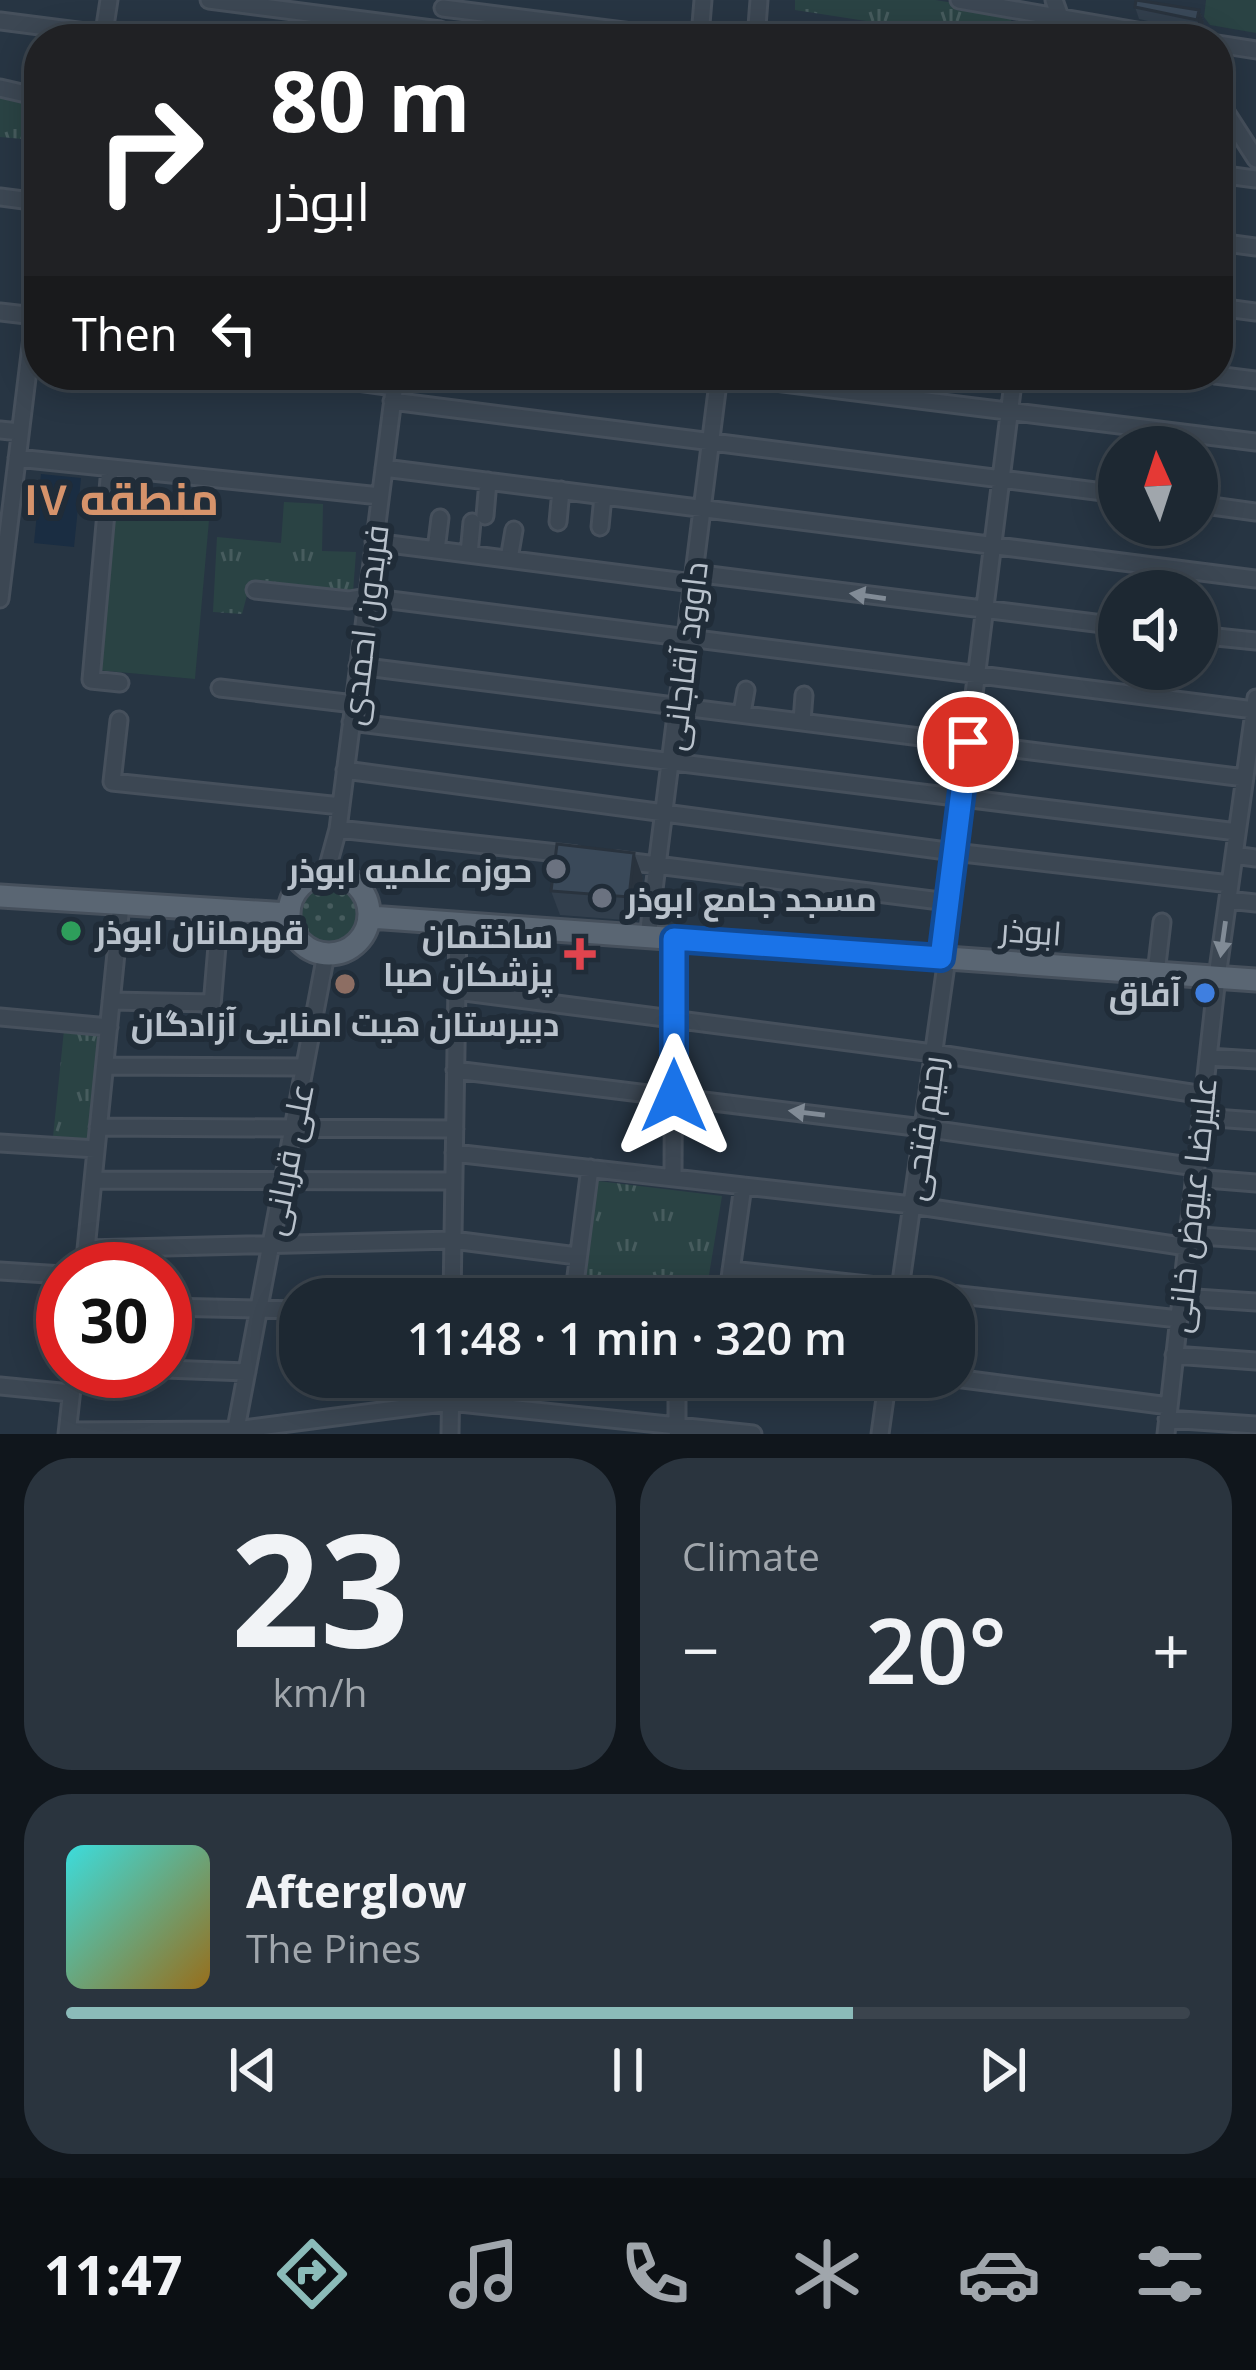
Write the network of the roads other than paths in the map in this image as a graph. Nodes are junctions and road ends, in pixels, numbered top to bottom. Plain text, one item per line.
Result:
1 (209, 0) edge
2 (703, 0) edge
3 (959, 0) edge
4 (443, 4) edge
5 (1057, 8) edge
6 (371, 24) edge
7 (582, 24) edge
8 (700, 24) dead end
9 (1120, 24) edge
10 (1249, 132) edge
11 (1256, 159) edge
12 (28, 390) edge
13 (394, 390) edge
14 (406, 390) edge
15 (717, 390) edge
16 (840, 390) edge
17 (1012, 390) edge
18 (1010, 411) junction
19 (0, 430) edge
20 (20, 433) junction
21 (711, 442) junction
22 (1256, 442) edge
23 (17, 458) junction
24 (384, 467) junction
25 (110, 468) junction
26 (1001, 479) junction
27 (488, 481) junction
28 (561, 490) junction
29 (1098, 491) edge
30 (380, 496) junction
31 (604, 496) junction
32 (1218, 507) edge
33 (702, 508) junction
34 (1256, 512) edge
35 (440, 518) dead end
36 (558, 522) dead end
37 (600, 527) dead end
38 (514, 530) dead end
39 (374, 542) junction
40 (3, 543) edge
41 (993, 545) junction
42 (436, 550) junction
43 (470, 554) junction
44 (509, 559) junction
45 (693, 578) junction
46 (1256, 578) edge
47 (255, 590) dead end
48 (367, 597) junction
49 (0, 599) edge
50 (984, 611) junction
51 (1098, 624) edge
52 (686, 637) junction
53 (1218, 637) edge
54 (1256, 641) edge
55 (358, 666) junction
56 (976, 676) junction
57 (120, 683) dead end
58 (220, 688) dead end
59 (746, 691) dead end
60 (804, 695) dead end
61 (353, 704) junction
62 (677, 705) junction
63 (742, 713) junction
64 (1255, 715) edge
65 (119, 720) dead end
66 (802, 721) junction
67 (351, 722) junction
68 (968, 742) junction
69 (670, 760) junction
70 (345, 770) junction
71 (1249, 772) edge
72 (961, 796) junction
73 (340, 806) junction
74 (664, 813) junction
75 (1248, 814) edge
76 (338, 829) junction
77 (1238, 832) junction
78 (954, 851) junction
79 (1234, 855) junction
80 (1256, 858) edge
81 (657, 865) junction
82 (326, 873) junction
83 (1229, 892) junction
84 (0, 896) edge
85 (948, 902) junction
86 (1256, 903) edge
87 (121, 904) junction
88 (220, 910) junction
89 (289, 914) junction
90 (370, 917) junction
91 (1162, 922) dead end
92 (458, 924) junction
93 (648, 937) junction
94 (674, 939) junction
95 (326, 954) junction
96 (944, 958) junction
97 (1156, 973) junction
98 (1217, 977) junction
99 (1256, 980) edge
100 (457, 991) junction
101 (111, 1000) junction
102 (212, 1003) junction
103 (0, 1017) edge
104 (674, 1017) junction
105 (109, 1028) junction
106 (211, 1030) dead end
107 (933, 1053) junction
108 (1208, 1057) junction
109 (1256, 1060) edge
110 (105, 1066) junction
111 (304, 1067) junction
112 (455, 1070) junction
113 (1204, 1095) junction
114 (674, 1096) junction
115 (1202, 1118) junction
116 (1256, 1121) edge
117 (98, 1127) junction
118 (293, 1128) junction
119 (923, 1128) junction
120 (454, 1129) junction
121 (0, 1143) edge
122 (96, 1149) junction
123 (454, 1154) junction
124 (590, 1168) junction
125 (1195, 1173) junction
126 (674, 1178) junction
127 (93, 1180) junction
128 (283, 1180) junction
129 (454, 1181) junction
130 (1256, 1183) edge
131 (743, 1186) junction
132 (912, 1204) junction
133 (453, 1240) junction
134 (1187, 1240) junction
135 (1256, 1240) edge
136 (87, 1242) edge
137 (271, 1245) junction
138 (192, 1247) edge
139 (577, 1256) junction
140 (731, 1270) junction
141 (0, 1271) edge
142 (36, 1273) edge
143 (452, 1278) edge
144 (575, 1278) edge
145 (730, 1278) edge
146 (787, 1278) edge
147 (901, 1278) edge
148 (1181, 1298) junction
149 (975, 1301) edge
150 (1256, 1302) edge
151 (192, 1308) edge
152 (259, 1310) junction
153 (279, 1310) edge
154 (1179, 1319) junction
155 (1174, 1355) junction
156 (1249, 1366) edge
157 (192, 1371) edge
158 (247, 1372) junction
159 (975, 1382) edge
160 (0, 1386) edge
161 (36, 1390) edge
162 (70, 1398) edge
163 (450, 1398) edge
164 (677, 1398) edge
165 (885, 1398) edge
166 (450, 1402) junction
167 (1167, 1420) edge
168 (1256, 1425) edge
169 (677, 1429) edge
170 (235, 1432) edge
171 (67, 1433) edge
172 (450, 1434) edge
173 (753, 1434) edge
174 (880, 1434) edge

1 - 6 street
2 - 8 street
3 - 5 street
4 - 7 street
5 - 9 street
10 - 11 street
12 - 20 street
13 - 24 street, فریدون احمدی
14 - 21 street
15 - 21 street, داوود آقاجانی
16 - 18 street
17 - 18 street, رحیم فتحی
18 - 22 street
18 - 26 street, رحیم فتحی
19 - 20 street
20 - 23 street
21 - 26 street
21 - 33 street, داوود آقاجانی
23 - 25 street
23 - 40 street
24 - 27 street
24 - 30 street, فریدون احمدی
25 - 30 street
25 - 57 street
26 - 29 street
26 - 41 street, رحیم فتحی
27 - 28 street
27 - 43 street
28 - 31 street
28 - 36 street
30 - 39 street, فریدون احمدی
31 - 33 street
31 - 37 street
32 - 34 street
33 - 41 street
33 - 45 street, داوود آقاجانی
35 - 42 street
38 - 44 street
39 - 42 street
39 - 48 street, فریدون احمدی
40 - 49 street
41 - 46 street
41 - 50 street, رحیم فتحی
42 - 43 street
43 - 44 street
44 - 45 street
50 -> 45 street
45 - 52 street, داوود آقاجانی
47 - 48 street
48 - 52 street
48 - 55 street, فریدون احمدی
50 - 51 street
50 - 56 street, رحیم فتحی
52 - 56 street
52 - 62 street, داوود آقاجانی
53 - 54 street
55 - 61 street, فریدون احمدی
55 - 62 street
56 - 64 street
56 - 68 street, رحیم فتحی
58 - 61 street
59 - 63 street
60 - 66 street
61 - 67 street, فریدون احمدی
62 - 63 street
62 - 69 street, داوود آقاجانی
63 - 66 street
64 - 71 street, علیرضا عیوض خانی
65 - 73 street
66 - 68 street
67 - 69 street
67 - 70 street, فریدون احمدی
68 - 71 street
68 - 72 street, رحیم فتحی
69 - 72 street
69 - 74 street, داوود آقاجانی
70 - 73 street, فریدون احمدی
70 - 74 street
71 - 75 street, علیرضا عیوض خانی
72 - 77 street
72 - 78 street, رحیم فتحی
73 - 76 street, فریدون احمدی
74 - 78 street
74 - 81 street, داوود آقاجانی
75 - 77 street, علیرضا عیوض خانی
76 - 81 street
76 - 82 street, فریدون احمدی
77 - 79 street, علیرضا عیوض خانی
78 - 83 street
78 - 85 street, رحیم فتحی
79 - 80 street
79 - 83 street, علیرضا عیوض خانی
81 - 85 street
81 - 93 street, داوود آقاجانی
82 - 89 main road
82 - 90 main road
83 - 86 street
83 -> 98 street, علیرضا عیوض خانی
84 - 87 main road
85 - 96 street, رحیم فتحی
87 - 88 main road
87 - 101 street
88 - 89 main road
88 - 102 street
89 - 95 main road
90 - 92 main road, ابوذر
90 - 95 main road
91 - 97 street
92 - 93 main road, ابوذر
92 - 100 street
93 - 94 main road, ابوذر
94 - 96 main road, ابوذر
94 - 104 street
95 - 111 street, علی قربانی
96 - 97 main road, ابوذر
96 - 107 street, رحیم فتحی
97 - 98 main road, ابوذر
98 - 99 main road, ابوذر
98 - 108 street, علیرضا عیوض خانی
100 - 104 street
100 - 112 street
101 - 102 street
101 - 105 street
102 - 106 street
103 - 105 street
104 - 107 street
104 - 114 street
105 - 110 street
107 - 113 street
107 - 119 street, رحیم فتحی
108 - 109 street
108 - 113 street, علیرضا عیوض خانی
110 - 111 street
110 - 117 street
111 - 118 street, علی قربانی
112 - 114 street
112 - 120 street
113 - 115 street, علیرضا عیوض خانی
119 -> 114 street
114 - 126 street
115 - 116 street
115 - 125 street, علیرضا عیوض خانی
117 - 118 street
117 - 122 street
118 - 120 street
118 - 128 street, علی قربانی
119 - 125 street
119 - 132 street, رحیم فتحی
120 - 123 street
121 - 122 street
122 - 127 street
123 - 124 street
123 - 129 street
124 - 126 street
124 - 139 street
125 - 130 street
125 - 134 street, علیرضا عیوض خانی
126 - 131 street
127 - 128 street
127 - 136 street
128 - 129 street
128 - 137 street, علی قربانی
129 - 133 street
131 - 132 street
131 - 140 street
132 - 134 street
132 - 147 street, رحیم فتحی
133 - 137 street
133 - 139 street
133 - 143 street
134 - 135 street
134 - 148 street, علیرضا عیوض خانی
137 - 138 street
137 - 152 street, علی قربانی
139 - 144 street
140 - 145 street
140 - 146 street
141 - 142 street
148 - 150 street
148 - 154 street, علیرضا عیوض خانی
149 - 154 street
151 - 152 street
152 - 153 street
152 - 158 street, علی قربانی
154 - 155 street, علیرضا عیوض خانی
155 - 156 street
155 - 167 street, علیرضا عیوض خانی
157 - 158 street
158 - 170 street, علی قربانی
159 - 167 street
160 - 161 street
162 - 171 street
163 - 166 street
164 - 169 street
165 - 174 street
166 - 169 street
166 - 170 street
166 - 172 street
167 - 168 street
169 - 173 street
170 - 171 street

